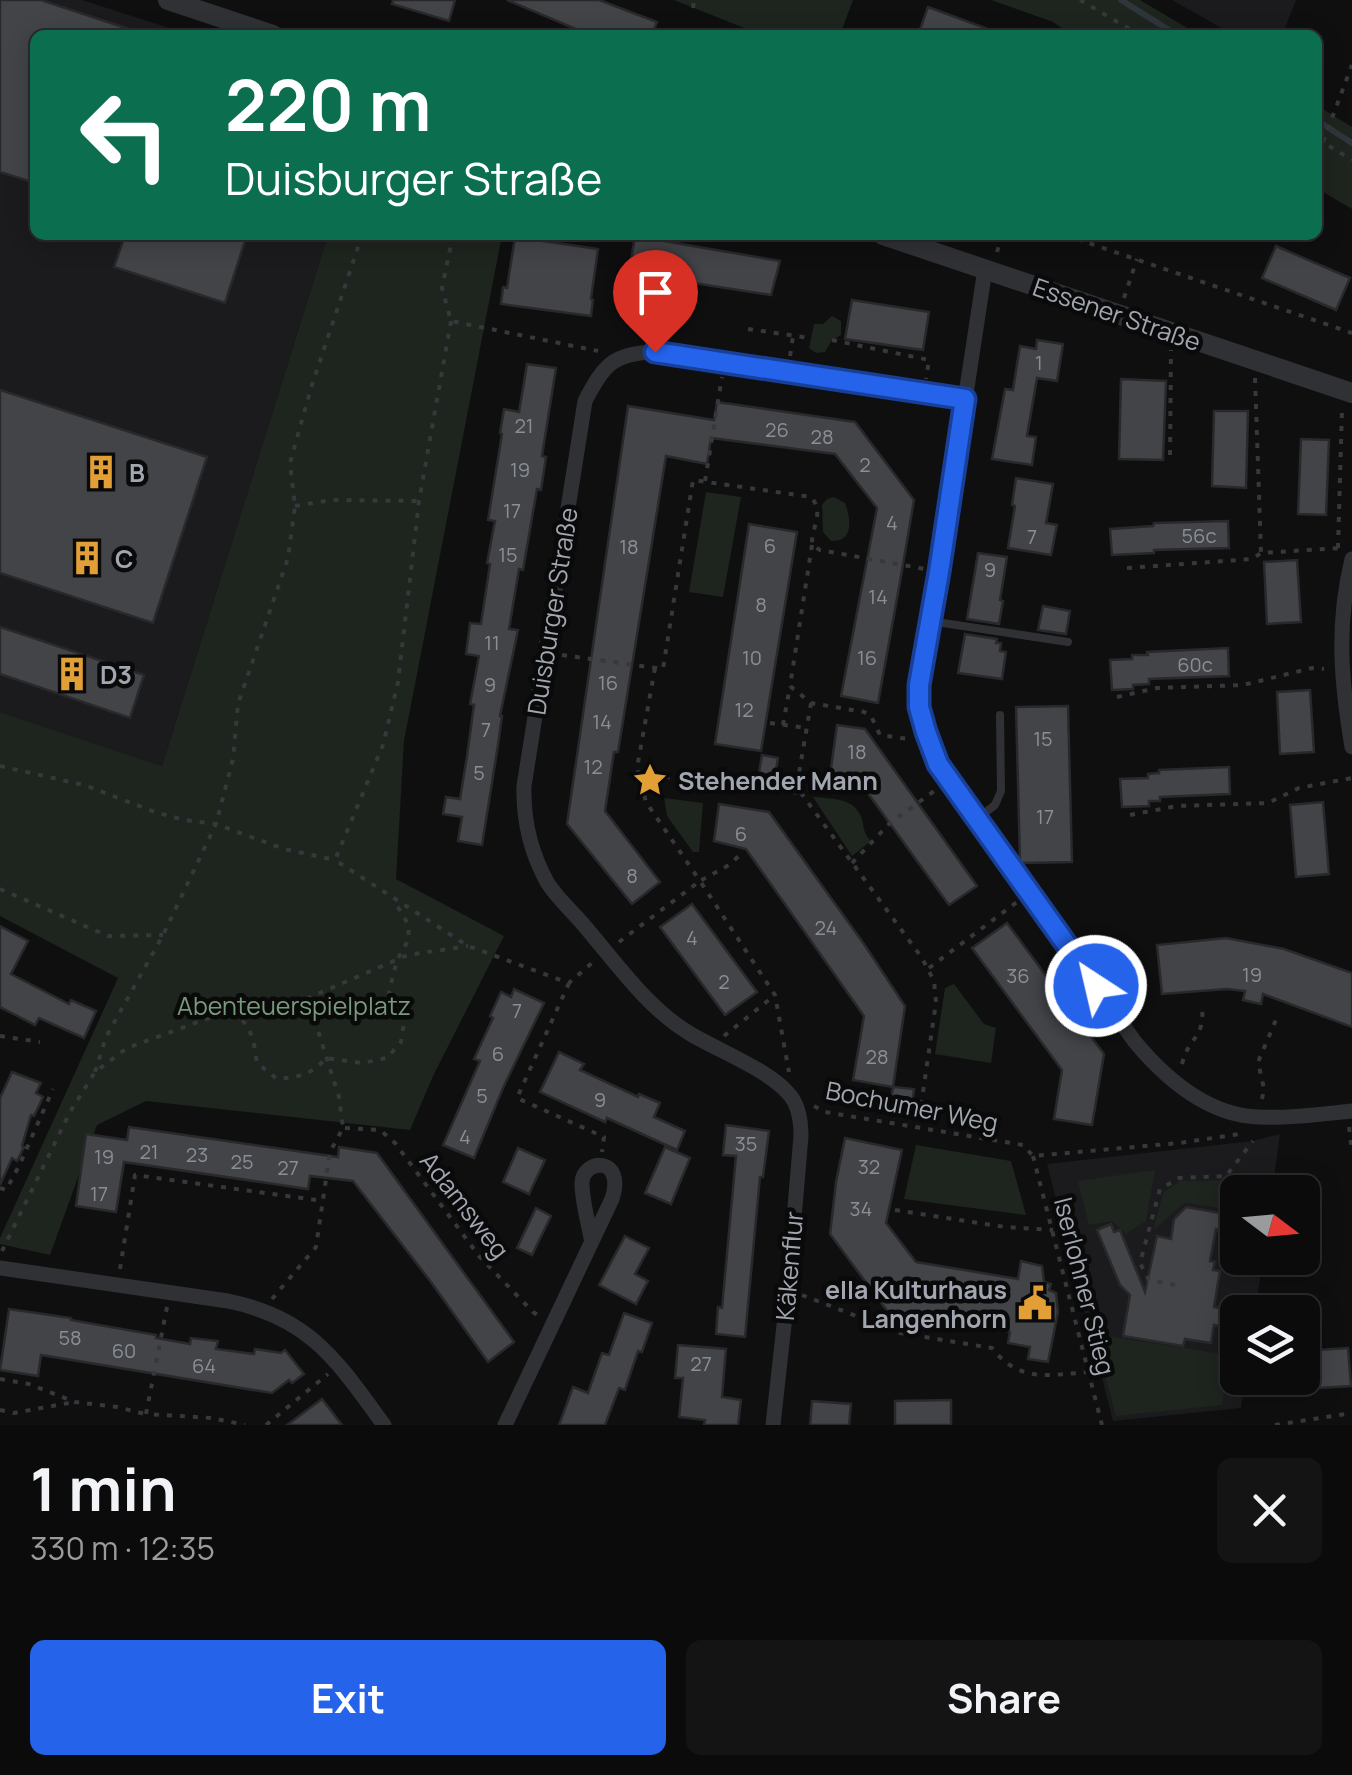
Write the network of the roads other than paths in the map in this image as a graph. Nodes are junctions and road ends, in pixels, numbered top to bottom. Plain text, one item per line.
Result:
1 (168, 0) edge
2 (258, 30) edge
3 (898, 240) edge
4 (985, 269) junction
5 (1347, 391) edge
6 (965, 399) junction
7 (1352, 559) edge
8 (930, 621) junction
9 (1068, 642) dead end
10 (1000, 716) dead end
11 (1352, 747) edge
12 (977, 819) junction
13 (793, 1101) joint
14 (1349, 1111) edge
15 (592, 1238) junction
16 (0, 1268) edge
17 (384, 1425) edge
18 (505, 1425) edge
19 (773, 1425) edge

1 - 2 street
3 - 4 street, Essener Straße
4 - 5 street, Essener Straße
4 - 6 street
6 - 8 street
6 - 13 street, Duisburger Straße
7 - 11 street
8 - 9 lane
8 - 12 street
10 - 12 lane
12 - 14 street
13 - 19 street, Käkenflur
15 - 15 street
15 - 18 street
16 - 17 street

